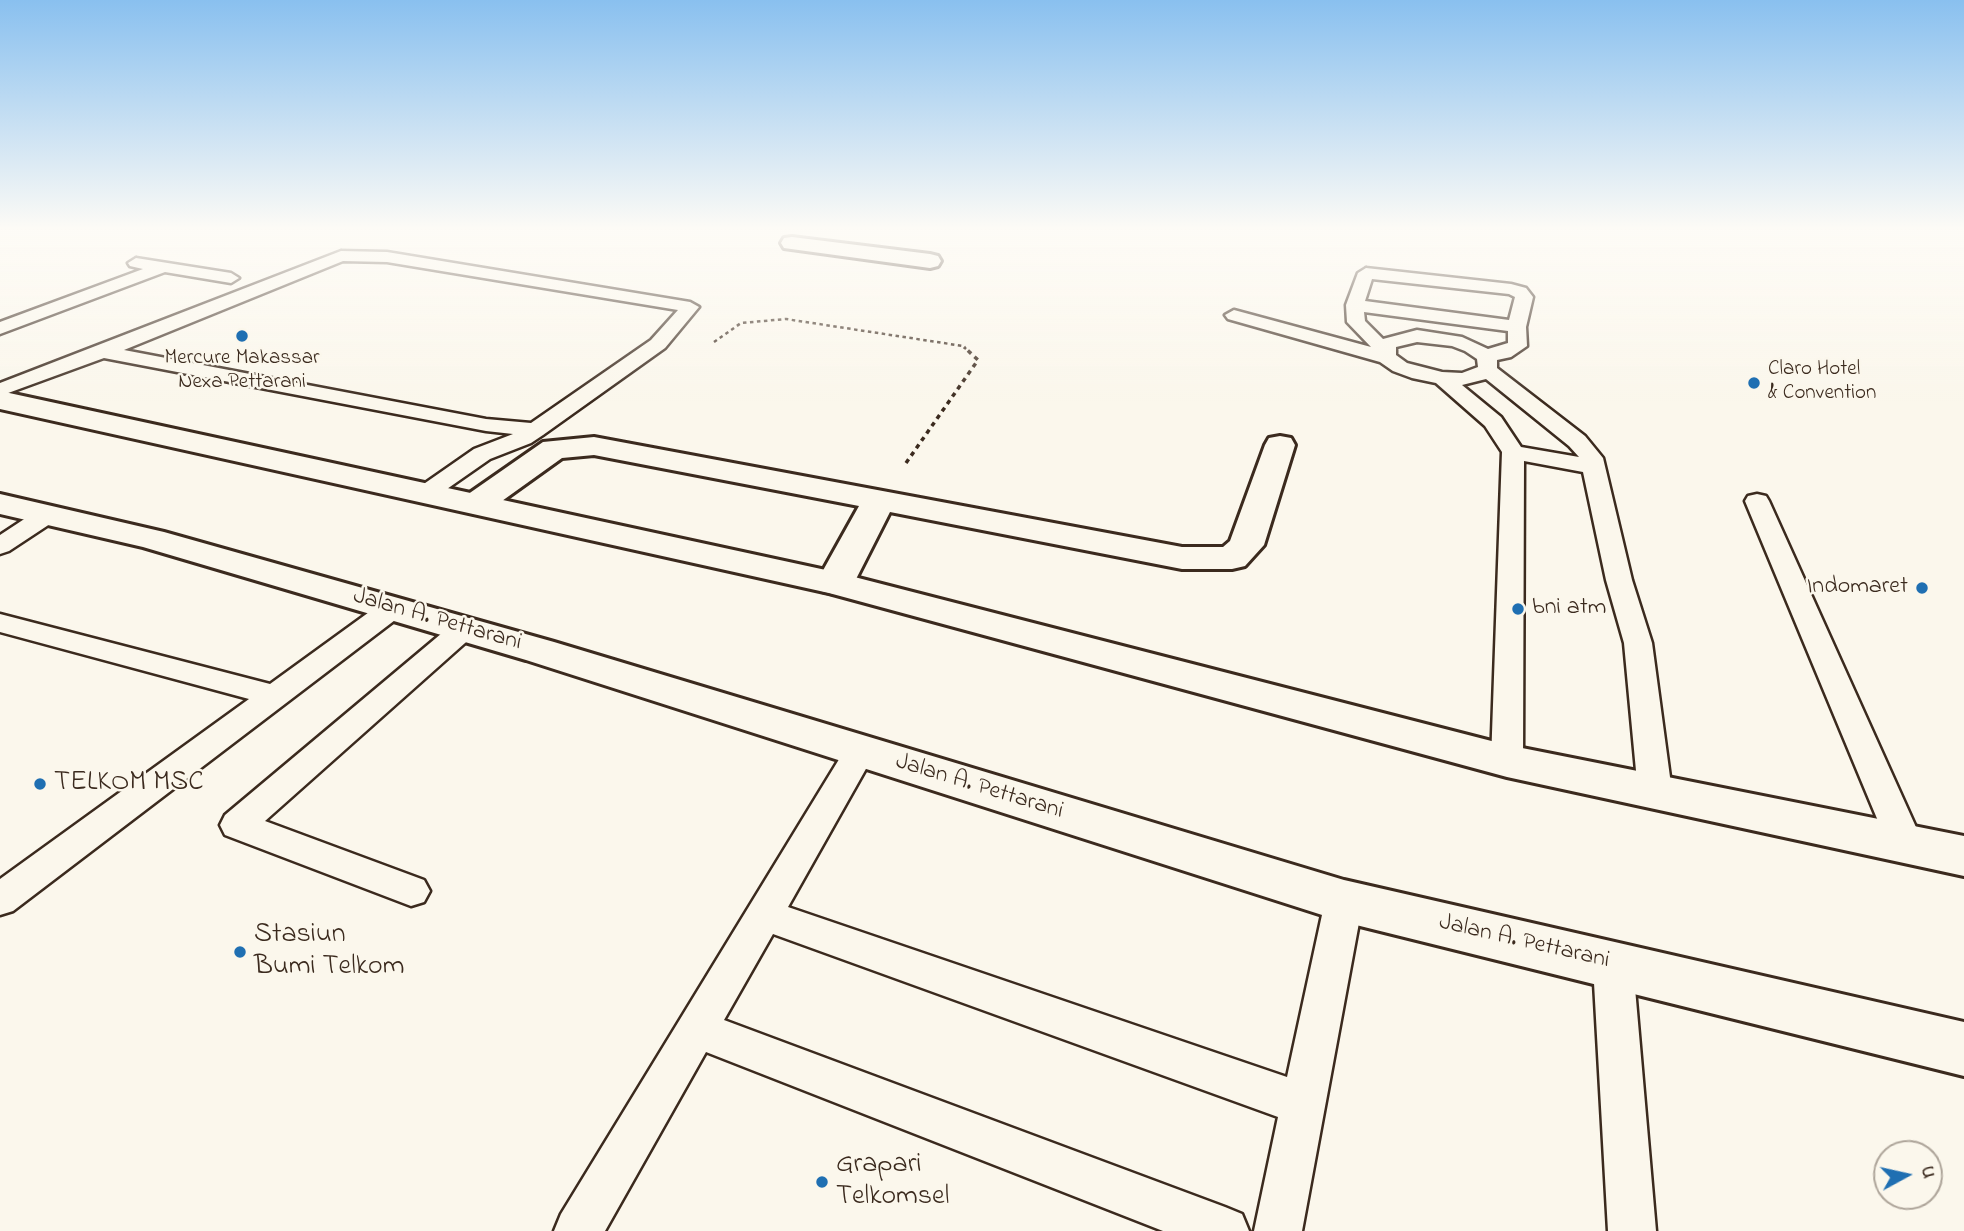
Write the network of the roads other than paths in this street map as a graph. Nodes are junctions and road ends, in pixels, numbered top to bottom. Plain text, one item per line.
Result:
1 (112, 286) edge
2 (266, 286) edge
3 (565, 286) edge
4 (1361, 286) edge
5 (1490, 286) edge
6 (1359, 297) junction
7 (1234, 315) dead end
8 (1517, 327) junction
9 (0, 328) edge
10 (103, 352) junction
11 (1386, 354) junction
12 (1485, 363) junction
13 (1442, 378) junction
14 (0, 390) edge
15 (0, 400) edge
16 (535, 430) junction
17 (1280, 444) dead end
18 (1513, 452) junction
19 (1595, 467) junction
20 (426, 494) junction
21 (879, 501) junction
22 (1757, 501) dead end
23 (0, 504) edge
24 (476, 504) junction
25 (47, 515) junction
26 (0, 546) edge
27 (835, 583) junction
28 (393, 608) junction
29 (0, 623) edge
30 (464, 629) junction
31 (276, 696) junction
32 (860, 751) junction
33 (1507, 761) junction
34 (1655, 792) junction
35 (1906, 845) junction
36 (1964, 856) edge
37 (411, 891) dead end
38 (0, 901) edge
39 (1344, 901) junction
40 (763, 914) junction
41 (1613, 965) junction
42 (696, 1029) junction
43 (1964, 1049) edge
44 (1303, 1104) junction
45 (578, 1231) edge
46 (1226, 1231) edge
47 (1278, 1231) edge
48 (1632, 1231) edge

1 - 9 lane
2 - 10 lane
3 - 16 lane
4 - 6 lane
5 - 8 lane
6 - 8 lane
6 - 11 lane
7 - 11 lane
8 - 12 lane
10 - 14 lane
10 - 16 lane
11 - 12 lane
11 - 13 lane
12 - 13 lane
12 - 19 lane
13 - 18 lane
15 - 20 main road
16 - 20 lane
17 - 21 main road
18 - 19 lane
18 - 33 lane
19 - 34 lane
20 - 24 main road
21 - 24 main road
21 - 27 main road
22 - 35 lane
23 - 25 main road, Jalan A. Pettarani
24 - 27 main road
25 - 26 lane
25 - 28 main road, Jalan A. Pettarani
27 - 33 main road
28 - 30 main road, Jalan A. Pettarani
28 - 31 lane
29 - 31 lane
30 - 32 main road, Jalan A. Pettarani
30 - 37 lane
31 - 38 lane
32 - 39 main road, Jalan A. Pettarani
32 - 40 lane
33 - 34 main road
34 - 35 main road
35 - 36 main road
39 - 41 main road, Jalan A. Pettarani
39 - 44 lane
40 - 42 lane
40 - 44 lane
41 - 43 main road, Jalan A. Pettarani
41 - 48 lane
42 - 45 lane
42 - 46 lane
44 - 47 lane

